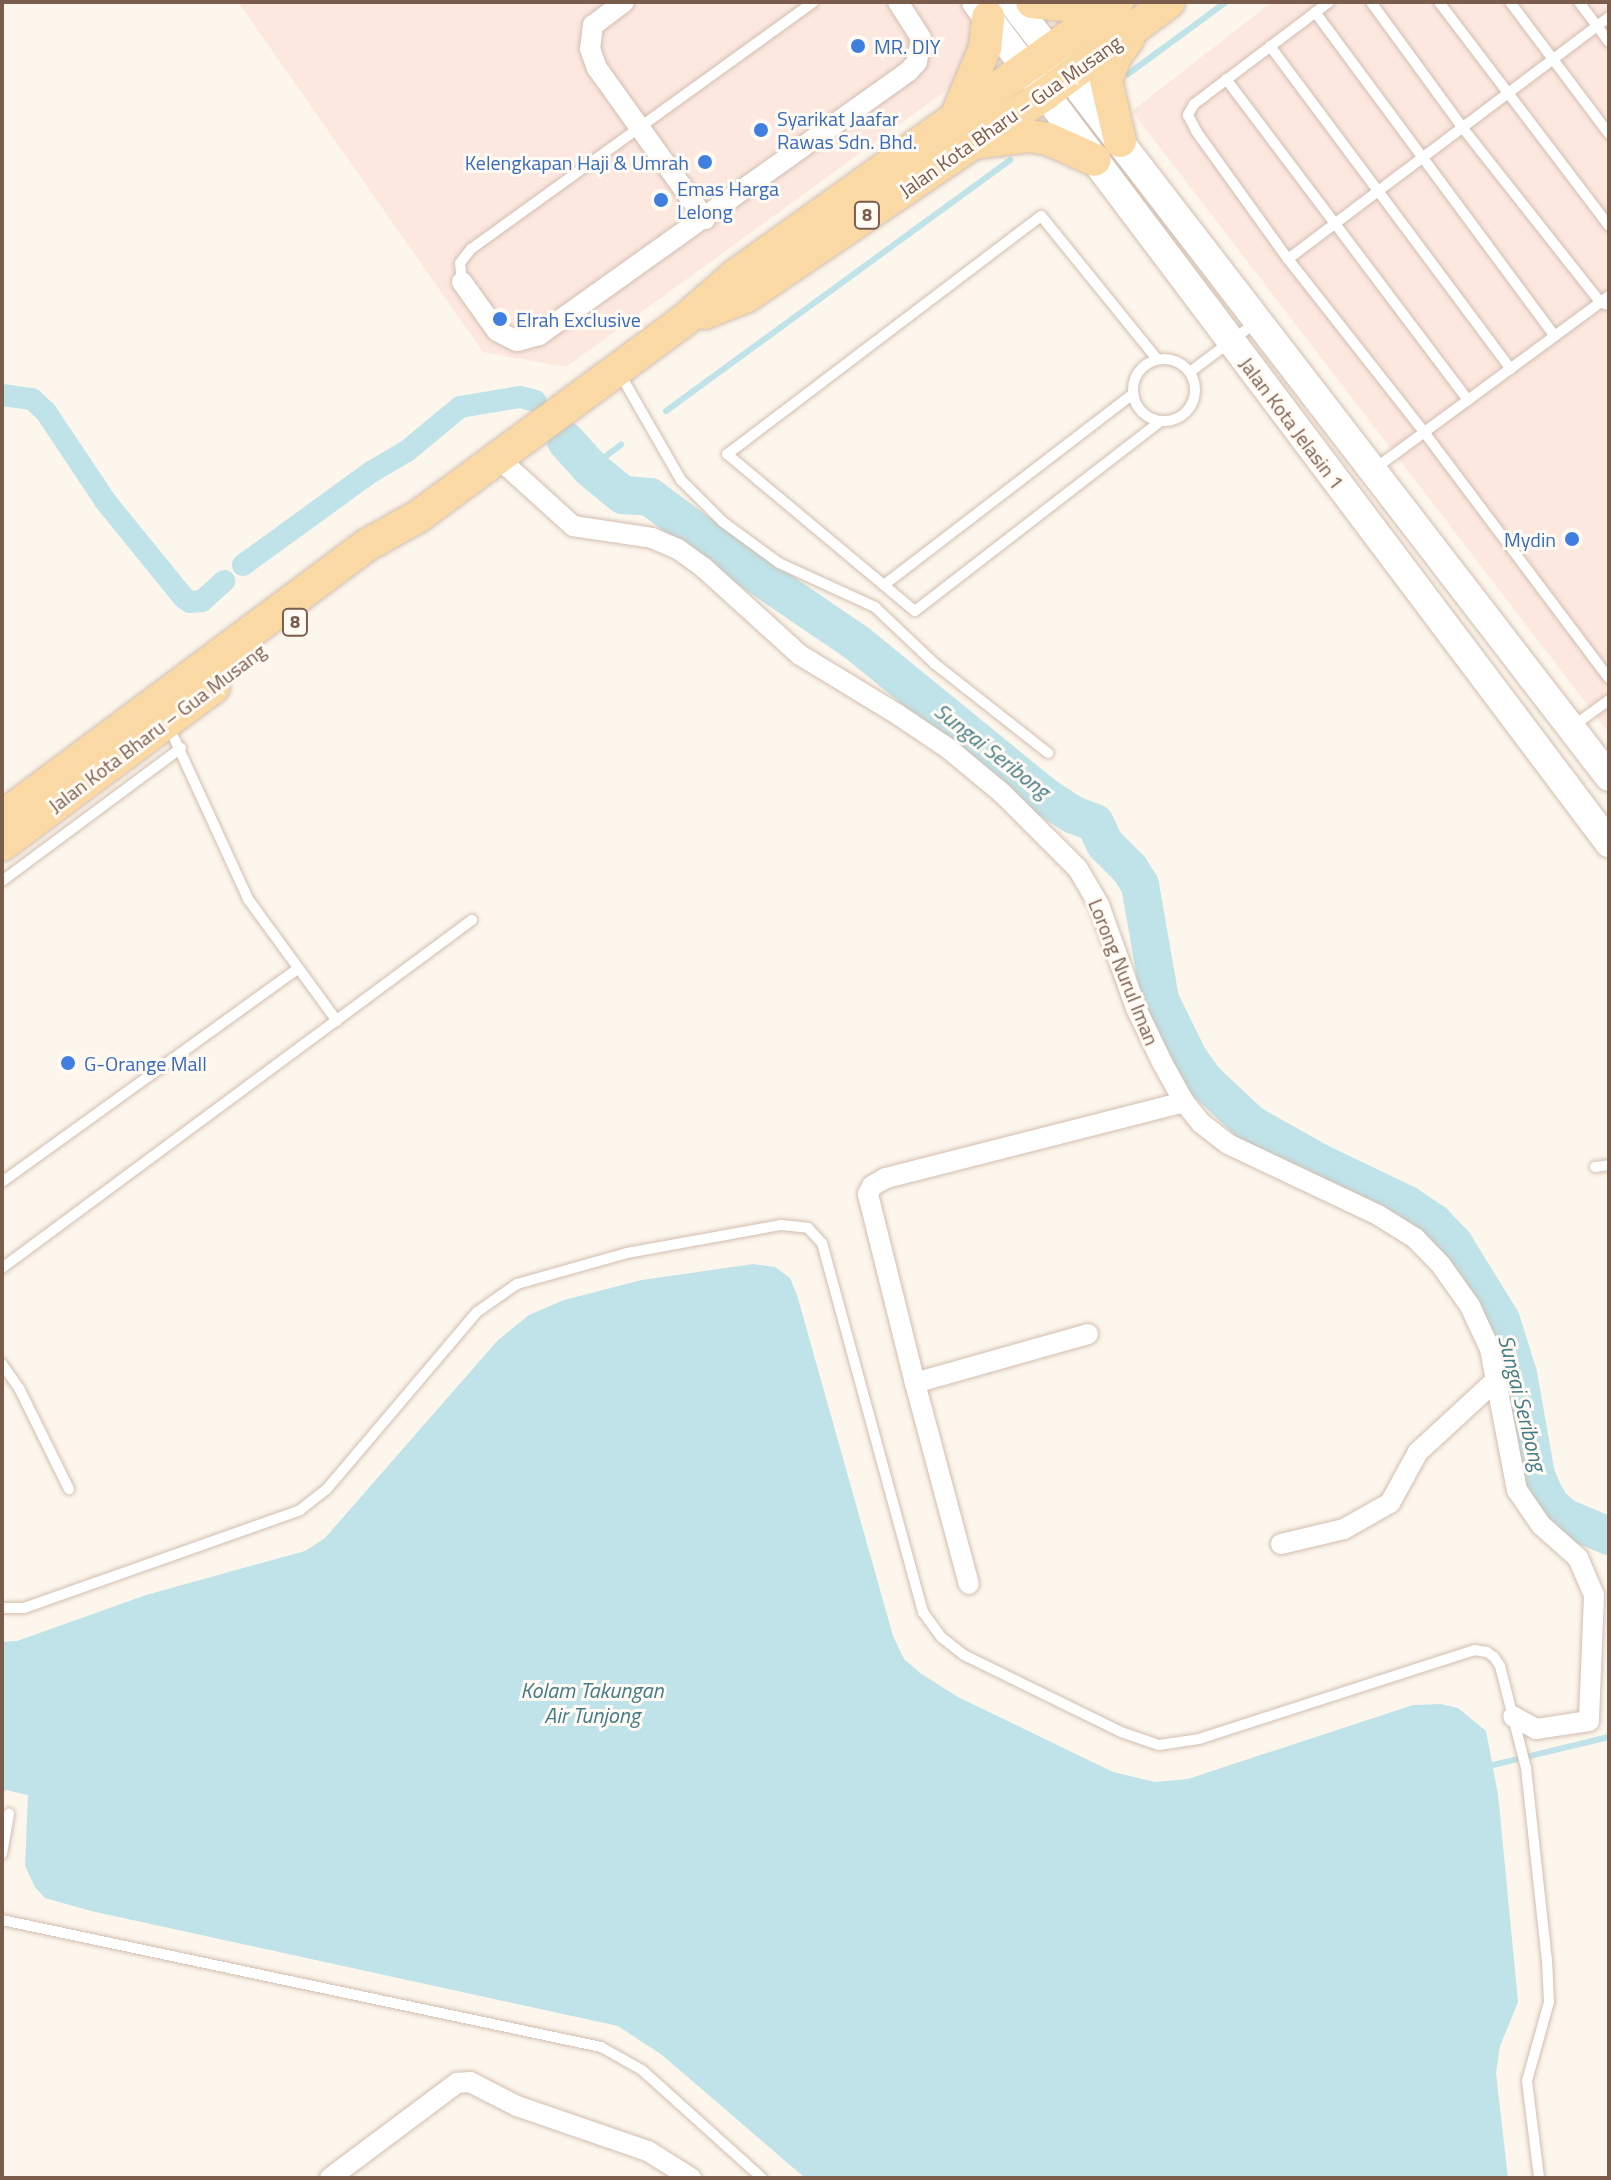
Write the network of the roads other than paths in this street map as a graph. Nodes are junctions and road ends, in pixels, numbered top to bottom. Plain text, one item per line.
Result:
1 (624, 2) edge
2 (813, 2) edge
3 (898, 2) edge
4 (1032, 2) edge
5 (1106, 2) edge
6 (1117, 2) edge
7 (1169, 2) edge
8 (1329, 2) edge
9 (1371, 2) edge
10 (1439, 2) edge
11 (1510, 2) edge
12 (1579, 2) edge
13 (992, 7) edge
14 (1315, 12) junction
15 (1609, 17) edge
16 (1140, 24) junction
17 (1597, 26) junction
18 (1609, 42) edge
19 (1270, 46) junction
20 (1038, 59) junction
21 (1553, 59) junction
22 (1226, 79) junction
23 (1057, 85) junction
24 (1508, 93) junction
25 (1462, 127) junction
26 (639, 128) junction
27 (963, 133) junction
28 (1609, 134) edge
29 (1120, 141) junction
30 (1421, 159) junction
31 (1095, 160) junction
32 (1380, 189) junction
33 (705, 219) junction
34 (1336, 223) junction
35 (1609, 226) edge
36 (1288, 259) junction
37 (462, 282) joint
38 (1606, 301) edge
39 (1259, 320) junction
40 (1555, 336) junction
41 (1231, 341) junction
42 (1157, 359) junction
43 (617, 369) junction
44 (1511, 369) junction
45 (1190, 372) junction
46 (1133, 394) junction
47 (1468, 400) junction
48 (1161, 421) junction
49 (1424, 432) junction
50 (497, 457) junction
51 (1371, 471) junction
52 (884, 585) junction
53 (1609, 678) edge
54 (1609, 700) edge
55 (168, 725) junction
56 (1571, 727) junction
57 (1048, 753) dead end
58 (121, 760) junction
59 (1609, 777) edge
60 (2, 817) edge
61 (1609, 843) edge
62 (2, 845) edge
63 (2, 881) edge
64 (472, 920) dead end
65 (297, 969) junction
66 (337, 1021) junction
67 (1184, 1102) junction
68 (1609, 1165) edge
69 (1595, 1167) dead end
70 (2, 1182) edge
71 (2, 1268) edge
72 (1088, 1334) dead end
73 (2, 1364) edge
74 (1496, 1380) junction
75 (915, 1383) junction
76 (69, 1489) dead end
77 (1281, 1544) dead end
78 (969, 1584) dead end
79 (2, 1608) edge
80 (1513, 1716) junction
81 (9, 1814) dead end
82 (2, 1854) edge
83 (2, 1920) edge
84 (330, 2178) edge
85 (691, 2178) edge
86 (762, 2178) edge
87 (1539, 2178) edge

1 - 26 street
2 - 26 lane
3 - 33 street
4 - 5 main road
6 - 20 main road, Jalan Kota Bharu – Gua Musang / 8
7 - 16 main road, Jalan Kota Bharu – Gua Musang / 8
8 - 14 lane
9 - 25 lane
10 - 24 lane
11 - 21 lane
12 - 17 lane
13 - 20 street, Jalan Kota Jelasin 1
13 - 27 main road
14 - 19 lane
14 - 30 lane
15 - 17 lane
16 - 23 main road, Jalan Kota Bharu – Gua Musang / 8
16 - 29 main road
17 - 18 lane
17 - 21 lane
19 - 22 lane
19 - 32 lane
20 - 23 street, Jalan Kota Jelasin 1
20 - 27 main road, Jalan Kota Bharu – Gua Musang / 8
21 - 24 lane
21 - 28 lane
22 - 34 lane
22 - 36 lane
23 - 27 main road, Jalan Kota Bharu – Gua Musang / 8
23 - 29 street
23 - 31 street, Jalan Kota Jelasin 1
24 - 25 lane
24 - 35 lane
25 - 30 lane
25 - 38 lane
26 - 33 street
26 - 37 lane
27 - 31 main road
27 - 43 main road, Jalan Kota Bharu – Gua Musang / 8
29 - 39 street
30 - 32 lane
30 - 40 lane
31 - 41 street, Jalan Kota Jelasin 1
32 - 34 lane
32 - 44 lane
33 - 37 street
34 - 36 lane
34 - 47 lane
36 - 49 lane
38 - 40 lane
39 - 41 lane
39 - 51 street
40 - 44 lane
41 - 45 lane
41 - 61 street, Jalan Kota Jelasin 1
42 - 45 lane
42 - 46 lane
42 - 52 lane
43 - 50 main road, Jalan Kota Bharu – Gua Musang / 8
43 - 57 lane
44 - 47 lane
45 - 48 lane
46 - 48 lane
46 - 52 lane
47 - 49 lane
48 - 52 lane
49 - 51 lane
49 - 53 lane
50 - 55 main road, Jalan Kota Bharu – Gua Musang / 8
50 - 67 street, Lorong Nurul Iman
51 - 56 street
54 - 56 lane
55 - 58 main road, Jalan Kota Bharu – Gua Musang / 8
55 - 65 lane
56 - 59 street
58 - 60 main road, Jalan Kota Bharu – Gua Musang / 8
58 - 62 main road, Jalan Kota Bharu – Gua Musang / 8
58 - 63 lane
64 - 66 lane
65 - 66 lane
65 - 70 lane
66 - 71 lane
67 - 74 street, Lorong Nurul Iman
67 - 75 street
68 - 69 lane
72 - 75 street
73 - 76 lane
74 - 77 street
74 - 80 street, Lorong Nurul Iman
75 - 78 street
79 - 80 lane
80 - 87 lane
81 - 82 lane
83 - 86 lane
84 - 85 street

